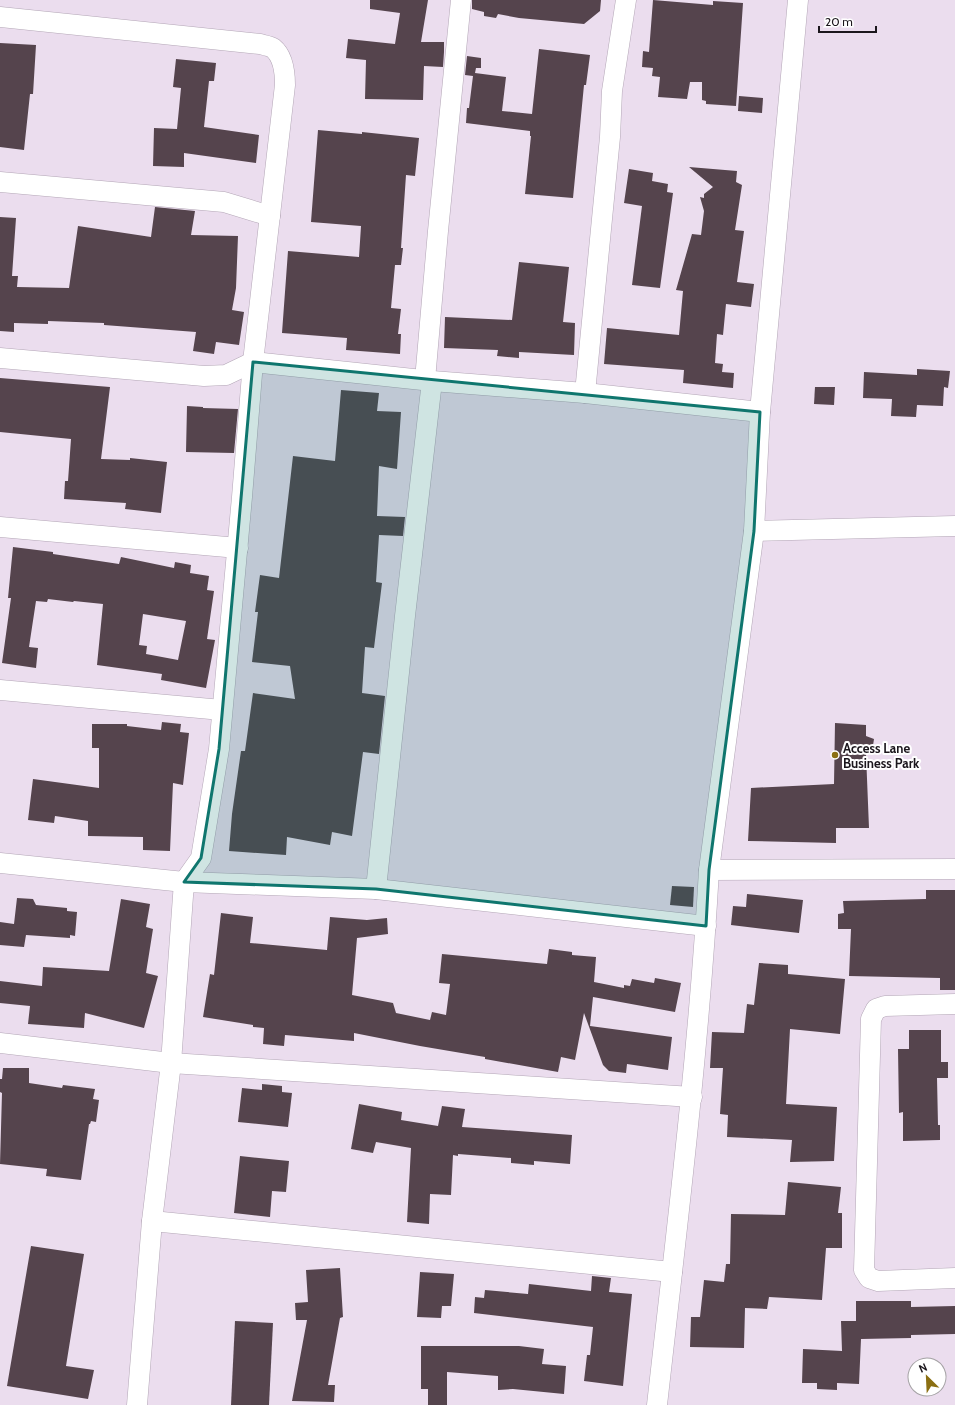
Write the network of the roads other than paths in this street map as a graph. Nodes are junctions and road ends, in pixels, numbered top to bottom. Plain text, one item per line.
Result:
1 (461, 0) edge
2 (626, 0) edge
3 (798, 0) edge
4 (0, 17) edge
5 (0, 182) edge
6 (270, 216) junction
7 (0, 358) edge
8 (253, 362) junction
9 (429, 381) junction
10 (584, 393) junction
11 (760, 412) junction
12 (955, 526) edge
13 (0, 527) edge
14 (754, 530) junction
15 (238, 548) junction
16 (0, 690) edge
17 (222, 710) junction
18 (0, 863) edge
19 (955, 869) edge
20 (709, 870) junction
21 (184, 882) junction
22 (376, 889) junction
23 (706, 926) junction
24 (955, 1004) edge
25 (0, 1043) edge
26 (171, 1063) junction
27 (692, 1097) junction
28 (152, 1221) junction
29 (672, 1272) junction
30 (955, 1278) edge
31 (137, 1405) edge
32 (657, 1405) edge

1 - 9 street
2 - 10 street
3 - 11 street
4 - 6 street
5 - 6 street
6 - 8 street
7 - 8 street
8 - 9 street
8 - 15 street
9 - 10 street
9 - 22 street
10 - 11 street
11 - 14 street
12 - 14 street
13 - 15 street
14 - 20 street
15 - 17 street
16 - 17 street
17 - 21 street
18 - 21 street
19 - 20 street
20 - 23 street
21 - 22 street
21 - 26 street
22 - 23 street
23 - 27 street
24 - 30 street
25 - 26 street
26 - 27 street
26 - 28 street
27 - 29 street
28 - 29 street
28 - 31 street
29 - 32 street

